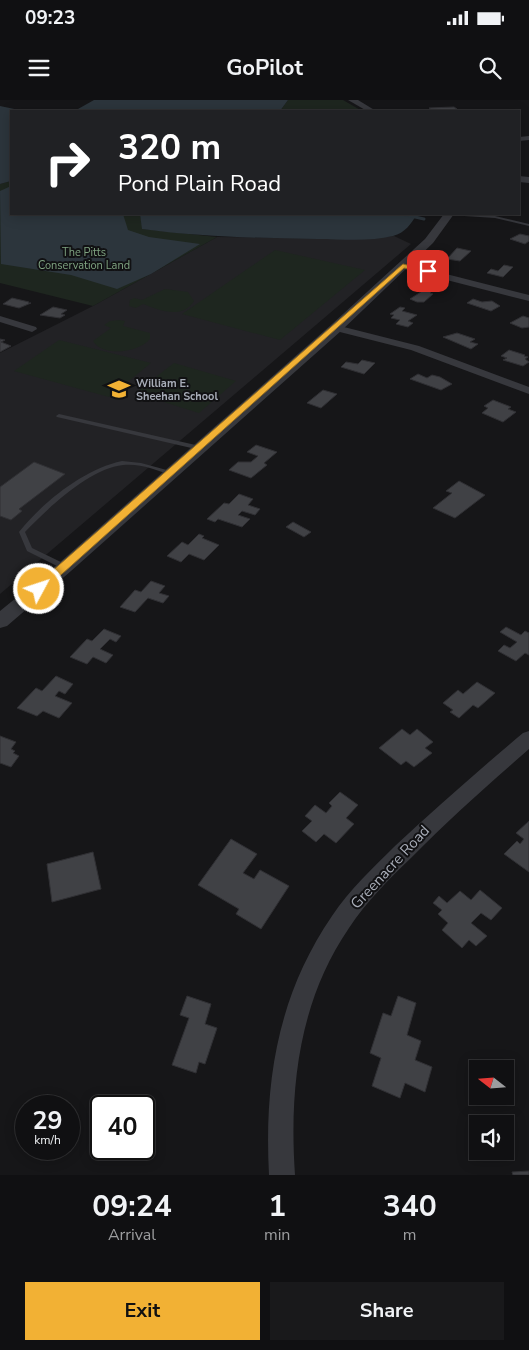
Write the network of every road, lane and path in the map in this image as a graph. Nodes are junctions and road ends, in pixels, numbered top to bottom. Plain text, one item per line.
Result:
1 (352, 100) edge
2 (370, 110) edge
3 (448, 215) edge
4 (464, 215) edge
5 (529, 225) edge
6 (403, 266) junction
7 (529, 298) edge
8 (0, 320) edge
9 (32, 328) dead end
10 (336, 328) junction
11 (529, 391) edge
12 (59, 416) dead end
13 (200, 448) junction
14 (172, 473) junction
15 (65, 567) junction
16 (0, 621) edge
17 (529, 738) edge
18 (282, 1175) edge

1 - 2 street
3 - 6 street
4 - 5 lane
6 - 7 street
6 - 10 street
8 - 9 street
10 - 11 street
10 - 13 street
12 - 13 lane
13 - 14 street
14 - 15 street
14 - 15 lane
15 - 16 street
17 - 18 street, Greenacre Road

